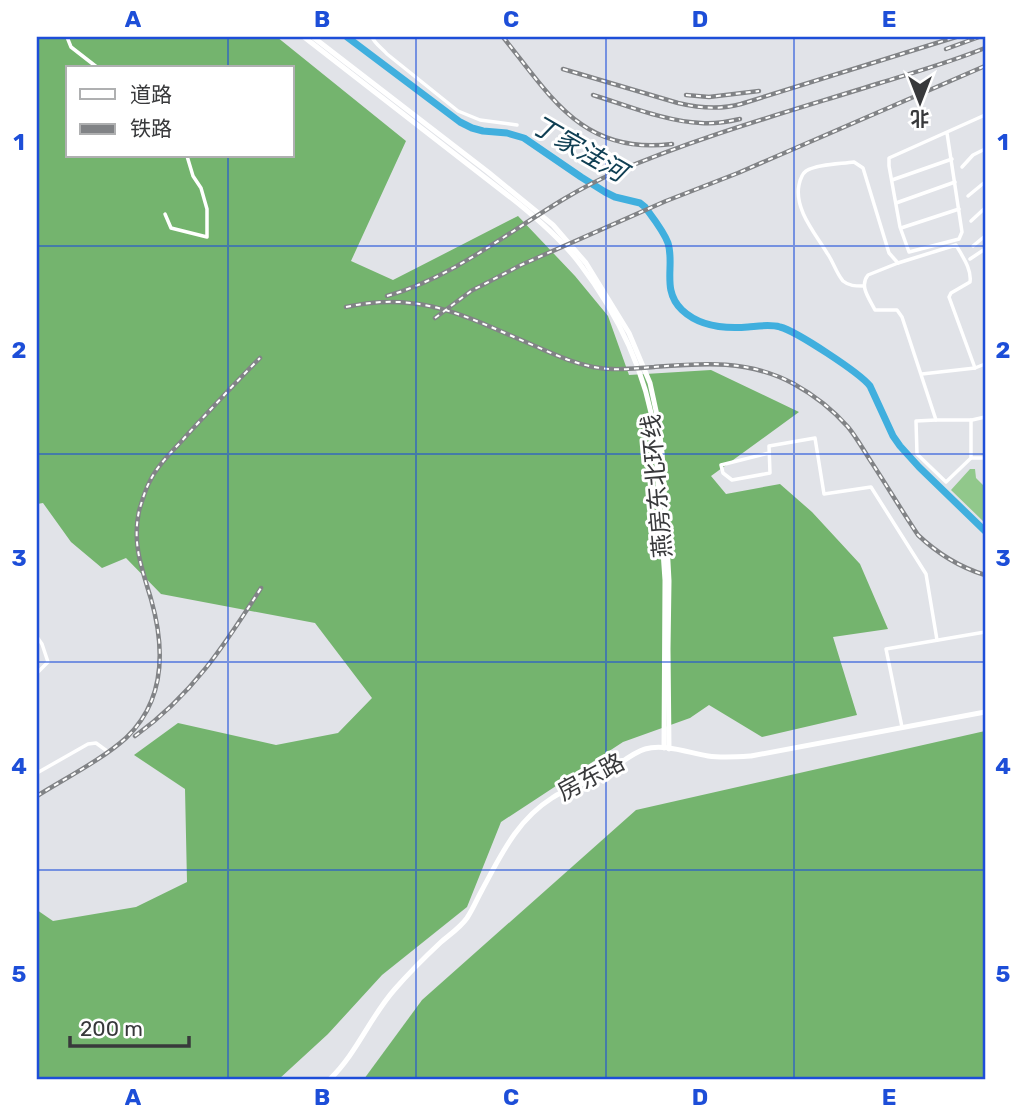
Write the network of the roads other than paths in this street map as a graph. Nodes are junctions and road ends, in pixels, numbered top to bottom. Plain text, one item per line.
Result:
1 (67, 37) edge
2 (304, 37) edge
3 (313, 37) edge
4 (372, 37) edge
5 (95, 66) edge
6 (984, 116) edge
7 (985, 122) edge
8 (517, 125) dead end
9 (947, 133) junction
10 (985, 149) edge
11 (188, 158) edge
12 (952, 159) junction
13 (962, 167) dead end
14 (892, 180) junction
15 (955, 182) junction
16 (985, 182) edge
17 (968, 196) dead end
18 (896, 203) junction
19 (985, 208) edge
20 (959, 209) junction
21 (165, 214) dead end
22 (971, 221) dead end
23 (900, 228) junction
24 (985, 236) edge
25 (973, 246) dead end
26 (985, 249) edge
27 (970, 259) dead end
28 (898, 263) junction
29 (863, 286) junction
30 (985, 364) edge
31 (975, 368) junction
32 (922, 374) junction
33 (647, 384) junction
34 (985, 417) edge
35 (936, 420) junction
36 (971, 420) junction
37 (769, 453) junction
38 (971, 458) junction
39 (985, 458) edge
40 (985, 632) edge
41 (37, 637) edge
42 (937, 640) junction
43 (37, 673) edge
44 (985, 712) edge
45 (902, 727) junction
46 (667, 748) junction
47 (107, 751) dead end
48 (37, 773) edge
49 (330, 1079) edge

1 - 5 street
2 - 33 main road, 燕房东北环线
3 - 33 main road, 燕房东北环线
4 - 8 street
6 - 7 street
6 - 9 street
9 - 12 street
9 - 14 street
10 - 13 street
11 - 21 street
12 - 14 street
12 - 15 street
14 - 18 street
15 - 18 street
15 - 20 street
16 - 17 street
18 - 23 street
19 - 22 street
20 - 23 street
20 - 23 street
24 - 25 street
26 - 27 street
28 - 29 street
28 - 29 street
28 - 31 street
29 - 32 street
30 - 31 street
31 - 32 street
32 - 35 street
33 - 46 main road, 燕房东北环线
34 - 36 street
35 - 36 street
35 - 38 street
36 - 38 street
37 - 37 street
37 - 42 street
38 - 39 street
40 - 42 street
41 - 43 street
42 - 45 street
44 - 45 main road, 房东路
45 - 46 main road, 房东路
46 - 49 main road, 房东路
47 - 48 street

